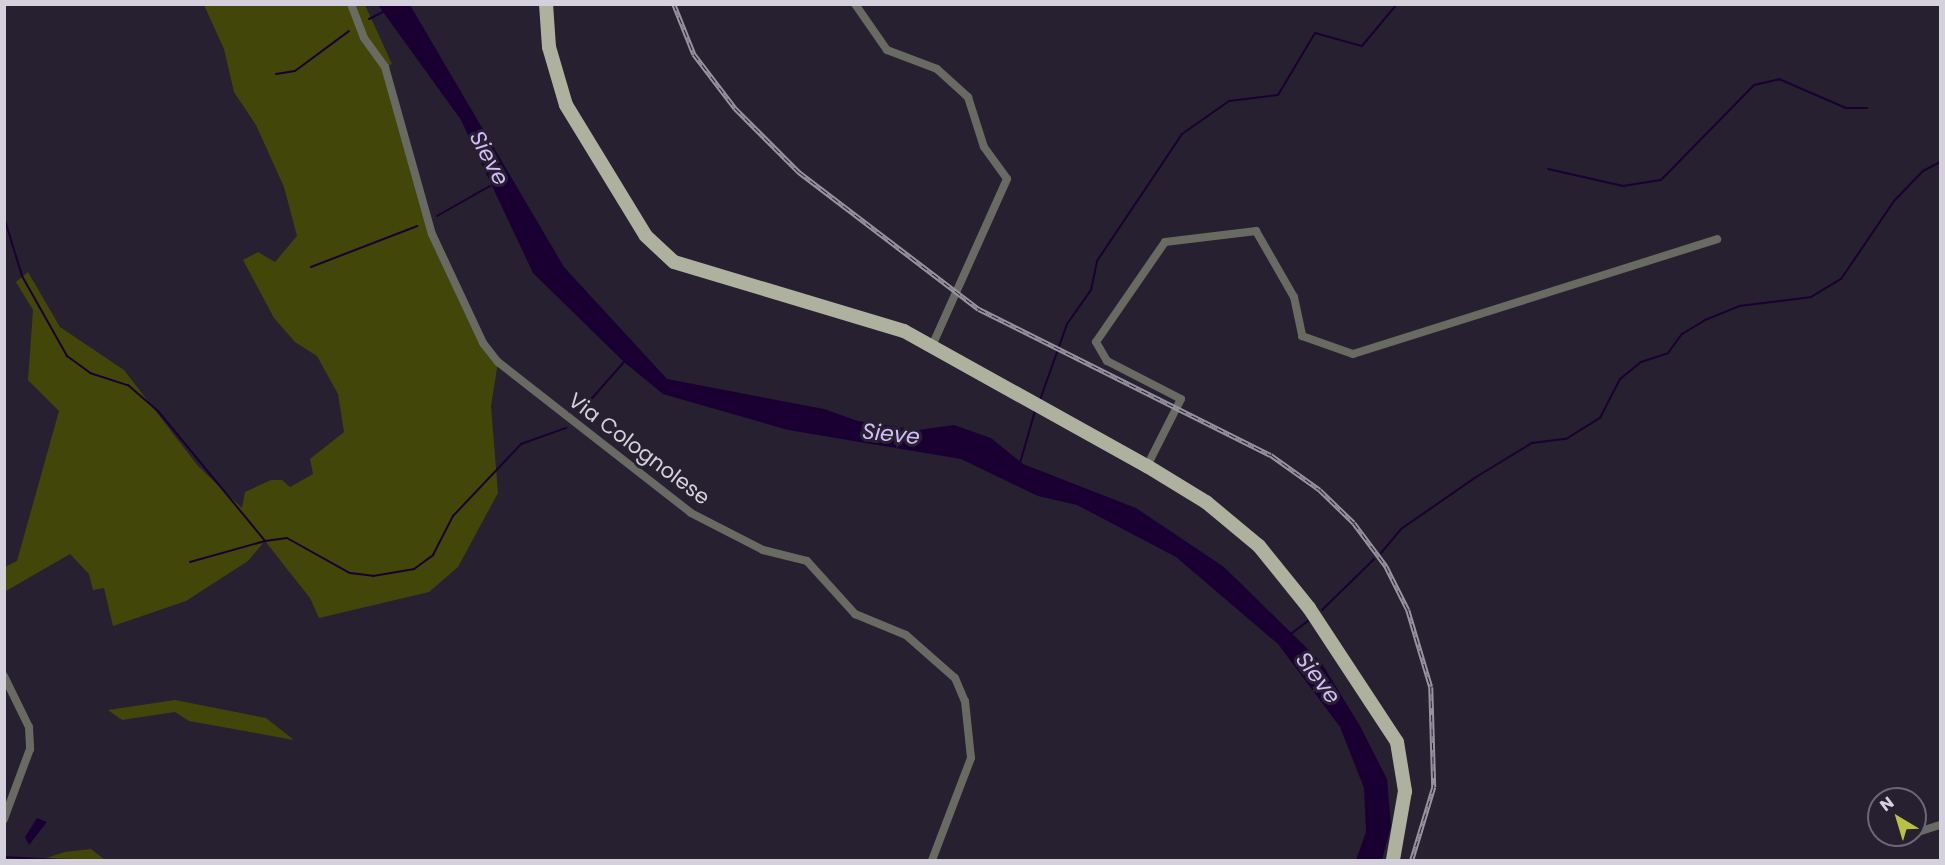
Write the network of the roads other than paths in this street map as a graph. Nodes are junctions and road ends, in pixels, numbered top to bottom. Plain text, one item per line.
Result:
1 (351, 4) edge
2 (546, 4) edge
3 (855, 4) edge
4 (1717, 240) dead end
5 (932, 346) junction
6 (1147, 466) junction
7 (4, 676) edge
8 (4, 819) edge
9 (932, 861) edge
10 (1393, 861) edge

1 - 9 street, Via Colognolese
2 - 5 main road
3 - 5 street
4 - 6 street
5 - 6 main road
6 - 10 main road
7 - 8 street

